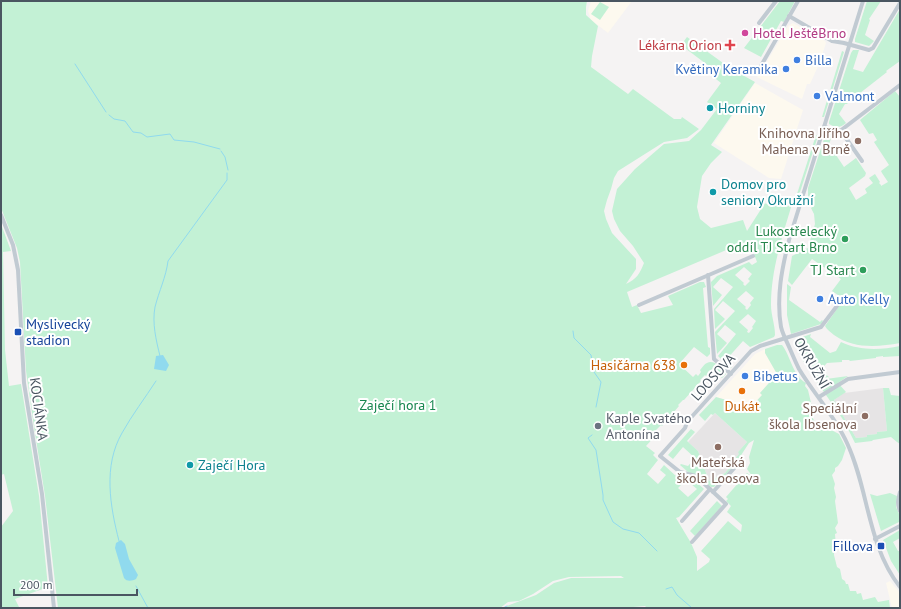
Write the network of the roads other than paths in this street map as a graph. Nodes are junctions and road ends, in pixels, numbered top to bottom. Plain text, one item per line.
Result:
1 (776, 1) edge
2 (798, 1) edge
3 (863, 1) edge
4 (900, 3) edge
5 (789, 16) junction
6 (759, 23) dead end
7 (849, 45) junction
8 (758, 70) dead end
9 (900, 85) edge
10 (824, 127) junction
11 (840, 131) junction
12 (862, 161) dead end
13 (1, 215) edge
14 (753, 256) dead end
15 (708, 275) junction
16 (843, 298) dead end
17 (639, 306) dead end
18 (785, 338) junction
19 (900, 372) edge
20 (731, 374) junction
21 (820, 397) junction
22 (737, 465) dead end
23 (711, 491) junction
24 (900, 492) edge
25 (900, 511) edge
26 (682, 521) dead end
27 (900, 526) edge
28 (875, 540) junction
29 (692, 542) dead end
30 (900, 587) edge
31 (54, 608) edge

1 - 6 street
2 - 5 street
3 - 7 street, OKRUŽNÍ
4 - 7 street
5 - 7 street
5 - 8 street
7 - 10 street, OKRUŽNÍ
9 - 11 street
10 - 11 street
10 - 18 street, OKRUŽNÍ
11 - 12 street
13 - 31 street, KOCIÁNKA
14 - 15 street
15 - 17 street
15 - 20 street
16 - 18 street, LOOSOVA
18 - 20 street, LOOSOVA
18 - 21 street, OKRUŽNÍ
19 - 21 street
20 - 23 street, LOOSOVA
21 - 28 street, OKRUŽNÍ
22 - 23 street
23 - 26 street
23 - 29 street, LOOSOVA
24 - 25 street
27 - 28 street
28 - 30 street, OKRUŽNÍ

